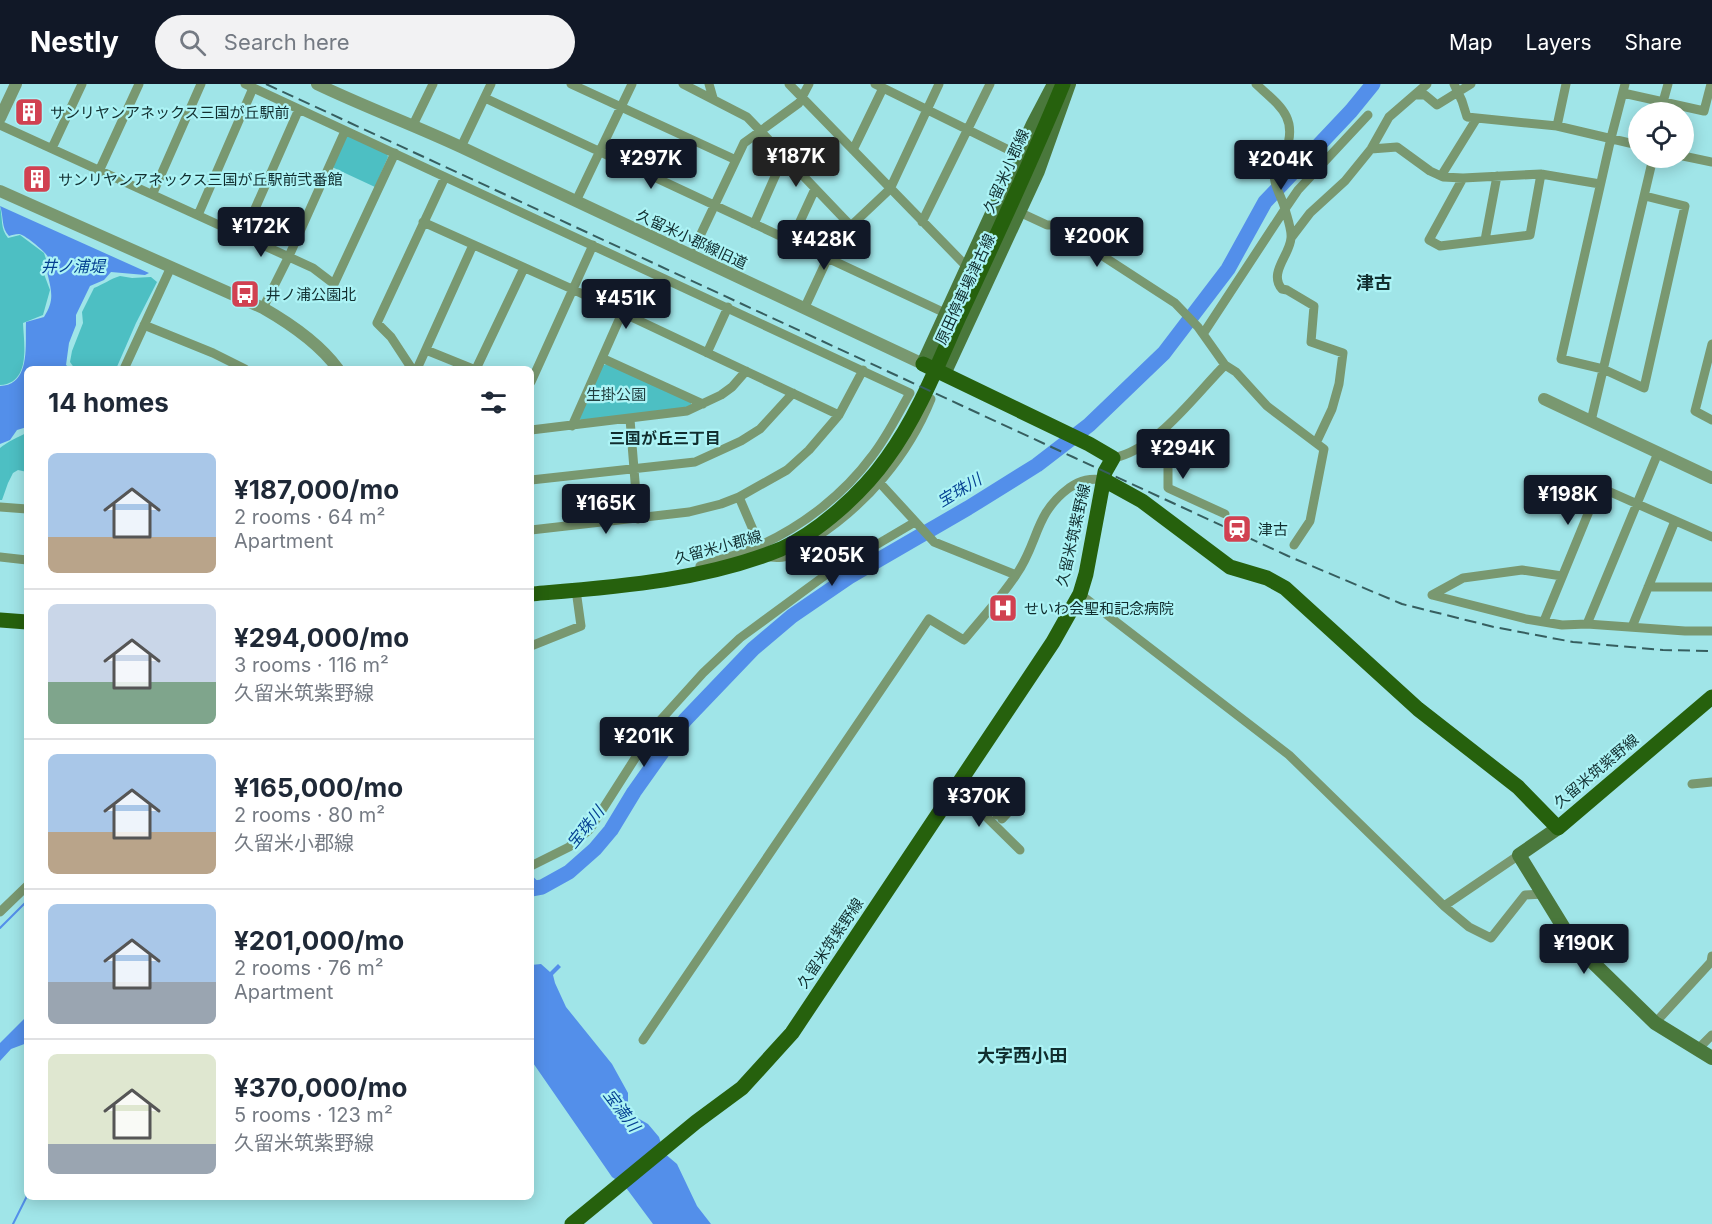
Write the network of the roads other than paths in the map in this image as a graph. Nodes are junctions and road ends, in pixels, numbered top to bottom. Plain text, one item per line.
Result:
1 (15, 84) edge
2 (82, 84) edge
3 (139, 84) edge
4 (199, 84) edge
5 (317, 84) edge
6 (433, 84) edge
7 (491, 84) edge
8 (571, 84) edge
9 (632, 84) edge
10 (683, 84) edge
11 (709, 84) edge
12 (789, 84) edge
13 (809, 84) edge
14 (939, 84) edge
15 (990, 84) edge
16 (1054, 84) edge
17 (1063, 84) edge
18 (1069, 84) edge
19 (1256, 84) edge
20 (1427, 84) edge
21 (1471, 84) edge
22 (1566, 84) edge
23 (1668, 84) edge
24 (1711, 84) edge
25 (249, 86) edge
26 (879, 86) edge
27 (1456, 88) edge
28 (1624, 88) edge
29 (1415, 95) junction
30 (484, 98) junction
31 (713, 98) junction
32 (802, 98) junction
33 (1664, 102) joint
34 (620, 108) junction
35 (299, 109) junction
36 (1694, 109) edge
37 (926, 110) junction
38 (1368, 115) dead end
39 (0, 118) edge
40 (1477, 118) junction
41 (0, 125) edge
42 (413, 125) junction
43 (1557, 126) junction
44 (968, 130) junction
45 (345, 131) junction
46 (760, 131) junction
47 (1611, 138) junction
48 (1628, 142) edge
49 (461, 147) junction
50 (52, 148) junction
51 (1371, 149) junction
52 (853, 150) junction
53 (600, 151) junction
54 (395, 153) junction
55 (1018, 155) junction
56 (784, 156) junction
57 (1694, 158) edge
58 (736, 160) junction
59 (1712, 162) edge
60 (1651, 168) edge
61 (100, 169) junction
62 (1541, 174) junction
63 (1441, 176) junction
64 (1497, 176) junction
65 (445, 177) junction
66 (1463, 178) junction
67 (1600, 184) junction
68 (815, 189) junction
69 (890, 189) junction
70 (0, 191) edge
71 (150, 192) junction
72 (1645, 196) junction
73 (576, 201) junction
74 (714, 206) junction
75 (1284, 206) junction
76 (1015, 209) junction
77 (198, 215) junction
78 (423, 222) junction
79 (922, 222) junction
80 (754, 224) junction
81 (851, 226) junction
82 (243, 236) junction
83 (1291, 238) junction
84 (1485, 240) junction
85 (791, 241) junction
86 (473, 245) junction
87 (593, 245) junction
88 (691, 255) junction
89 (289, 256) junction
90 (827, 258) junction
91 (171, 267) junction
92 (524, 268) junction
93 (967, 268) junction
94 (989, 277) junction
95 (572, 289) junction
96 (728, 307) junction
97 (805, 307) junction
98 (263, 308) junction
99 (622, 313) junction
100 (945, 313) junction
101 (144, 325) junction
102 (1201, 330) junction
103 (1712, 344) edge
104 (426, 350) junction
105 (707, 353) junction
106 (602, 358) junction
107 (923, 364) junction
108 (1225, 365) junction
109 (125, 366) edge
110 (239, 366) edge
111 (336, 366) edge
112 (410, 366) edge
113 (418, 366) edge
114 (467, 366) edge
115 (476, 366) edge
116 (1603, 369) junction
117 (863, 370) junction
118 (746, 371) junction
119 (944, 374) junction
120 (534, 375) edge
121 (793, 393) junction
122 (931, 399) dead end
123 (1544, 399) dead end
124 (704, 404) junction
125 (839, 415) junction
126 (630, 419) junction
127 (1712, 420) edge
128 (1591, 422) junction
129 (572, 426) junction
130 (534, 430) edge
131 (1162, 432) junction
132 (1316, 443) junction
133 (1658, 453) junction
134 (1113, 458) junction
135 (634, 470) junction
136 (1712, 478) edge
137 (534, 480) edge
138 (1104, 480) junction
139 (879, 482) junction
140 (739, 497) junction
141 (1636, 503) junction
142 (0, 507) edge
143 (24, 509) edge
144 (1225, 514) dead end
145 (638, 519) junction
146 (1675, 521) junction
147 (917, 524) junction
148 (534, 530) edge
149 (1712, 537) edge
150 (1294, 545) dead end
151 (759, 551) junction
152 (0, 557) edge
153 (24, 560) edge
154 (1016, 575) junction
155 (1562, 576) junction
156 (1648, 587) junction
157 (1712, 587) edge
158 (576, 590) junction
159 (534, 594) edge
160 (1080, 594) junction
161 (0, 620) edge
162 (1544, 621) junction
163 (24, 622) edge
164 (1587, 624) junction
165 (1632, 627) junction
166 (1712, 631) edge
167 (534, 645) edge
168 (1712, 697) edge
169 (1712, 782) edge
170 (1692, 784) dead end
171 (957, 788) junction
172 (1558, 828) junction
173 (1020, 850) dead end
174 (1519, 855) junction
175 (534, 864) edge
176 (24, 889) edge
177 (1544, 894) junction
178 (1444, 906) junction
179 (0, 912) edge
180 (1712, 956) edge
181 (1655, 1023) junction
182 (1712, 1035) edge
183 (643, 1040) dead end
184 (1698, 1050) junction
185 (1712, 1058) edge
186 (572, 1224) edge

1 - 39 street
2 - 50 street
3 - 61 street
4 - 71 street
5 - 42 street, 久留米小郡線旧道
6 - 42 street
7 - 30 street
8 - 34 street
9 - 34 street
10 - 31 street
11 - 31 street
12 - 32 street
13 - 32 street
14 - 37 street
15 - 44 street
16 - 55 main road, 原田停車場津古線
17 - 76 main road, 久留米小郡線
18 - 76 main road, 原田停車場津古線
19 - 75 street
20 - 29 street
21 - 27 street
22 - 43 street
23 - 33 street
24 - 36 street
25 - 35 street
25 - 77 street
26 - 37 street
26 - 52 street
27 - 29 street
27 - 40 street
28 - 33 street
28 - 47 street
29 - 51 street
30 - 49 street
30 - 53 street
31 - 46 street
32 - 46 street
32 - 52 street
34 - 53 street
34 - 58 street
35 - 45 street
35 - 82 street
37 - 44 street
37 - 69 street
38 - 75 street
40 - 43 street
40 - 63 street
41 - 50 street
42 - 49 street, 久留米小郡線旧道
43 - 47 street
44 - 55 street
44 - 79 street
45 - 54 street
45 - 89 street
46 - 56 street
46 - 58 street
47 - 48 street
47 - 67 street
49 - 73 street, 久留米小郡線旧道
50 - 61 street
51 - 63 street
51 - 83 street
52 - 69 street
53 - 73 street
53 - 74 street
54 - 65 street
54 - 89 street
55 - 93 main road, 原田停車場津古線
56 - 68 street
56 - 80 street
57 - 59 street
58 - 74 street
60 - 72 street
61 - 71 street
62 - 64 street
62 - 67 street
62 - 84 street
63 - 66 street
64 - 66 street
64 - 84 street
65 - 78 street
65 - 87 street
66 - 84 street
67 - 116 street
68 - 81 street
68 - 85 street
69 - 79 street
69 - 81 street
70 - 91 street
71 - 77 street
72 - 116 street
72 - 116 street
73 - 88 street, 久留米小郡線旧道
74 - 80 street
74 - 88 street
75 - 83 street
75 - 102 street
76 - 94 main road, 原田停車場津古線
76 - 102 street
76 - 151 main road, 久留米小郡線
77 - 82 street
78 - 86 street
78 - 112 street
79 - 93 street
80 - 85 street
81 - 90 street
82 - 89 street
83 - 132 street
85 - 90 street
86 - 92 street
86 - 104 street
87 - 95 street
87 - 96 street
88 - 97 street, 久留米小郡線旧道
89 - 98 street
90 - 97 street
90 - 100 street
91 - 98 street
91 - 101 street
92 - 95 street
92 - 115 street
93 - 94 street
93 - 100 main road, 原田停車場津古線
94 - 119 main road, 原田停車場津古線
95 - 99 street
95 - 120 street
96 - 105 street
96 - 117 street
97 - 107 street, 久留米小郡線旧道
98 - 111 street
99 - 105 street
99 - 106 street
100 - 107 main road, 原田停車場津古線
101 - 109 street
101 - 110 street
102 - 108 street
103 - 127 street
104 - 113 street
104 - 114 street
105 - 118 street
106 - 124 street
106 - 129 street
107 - 119 main road
108 - 131 street
108 - 132 street
116 - 128 street
117 - 125 street
117 - 151 street
118 - 121 street
118 - 124 street
119 - 134 main road
121 - 125 street
121 - 135 street
122 - 139 street
123 - 128 street
124 - 126 street
125 - 140 street
126 - 129 street
126 - 135 street
128 - 133 street
129 - 130 street
131 - 134 street
131 - 144 street
132 - 150 street
133 - 136 street
133 - 141 street
134 - 138 main road
135 - 137 street
135 - 145 street
138 - 154 street
138 - 160 main road, 久留米筑紫野線
138 - 172 main road, 久留米筑紫野線
139 - 147 street
139 - 151 street
140 - 145 street
140 - 151 street
141 - 146 street
141 - 155 street
141 - 164 street
142 - 143 street
145 - 148 street
146 - 149 street
146 - 156 street
147 - 154 street
147 - 175 street
151 - 158 main road, 久留米小郡線
152 - 153 street
154 - 183 street
155 - 162 street
155 - 162 street
156 - 157 street
156 - 165 street
158 - 159 main road, 久留米小郡線
158 - 167 street
160 - 171 main road, 久留米筑紫野線
160 - 178 street
161 - 163 main road
162 - 164 street
164 - 165 street
165 - 166 street
168 - 172 main road, 久留米筑紫野線
169 - 170 street
171 - 173 street
171 - 186 main road, 久留米筑紫野線
172 - 174 main road
174 - 177 main road
174 - 178 street
176 - 179 street
177 - 178 street
177 - 181 main road
180 - 181 street
181 - 184 main road
182 - 184 street
184 - 185 main road

